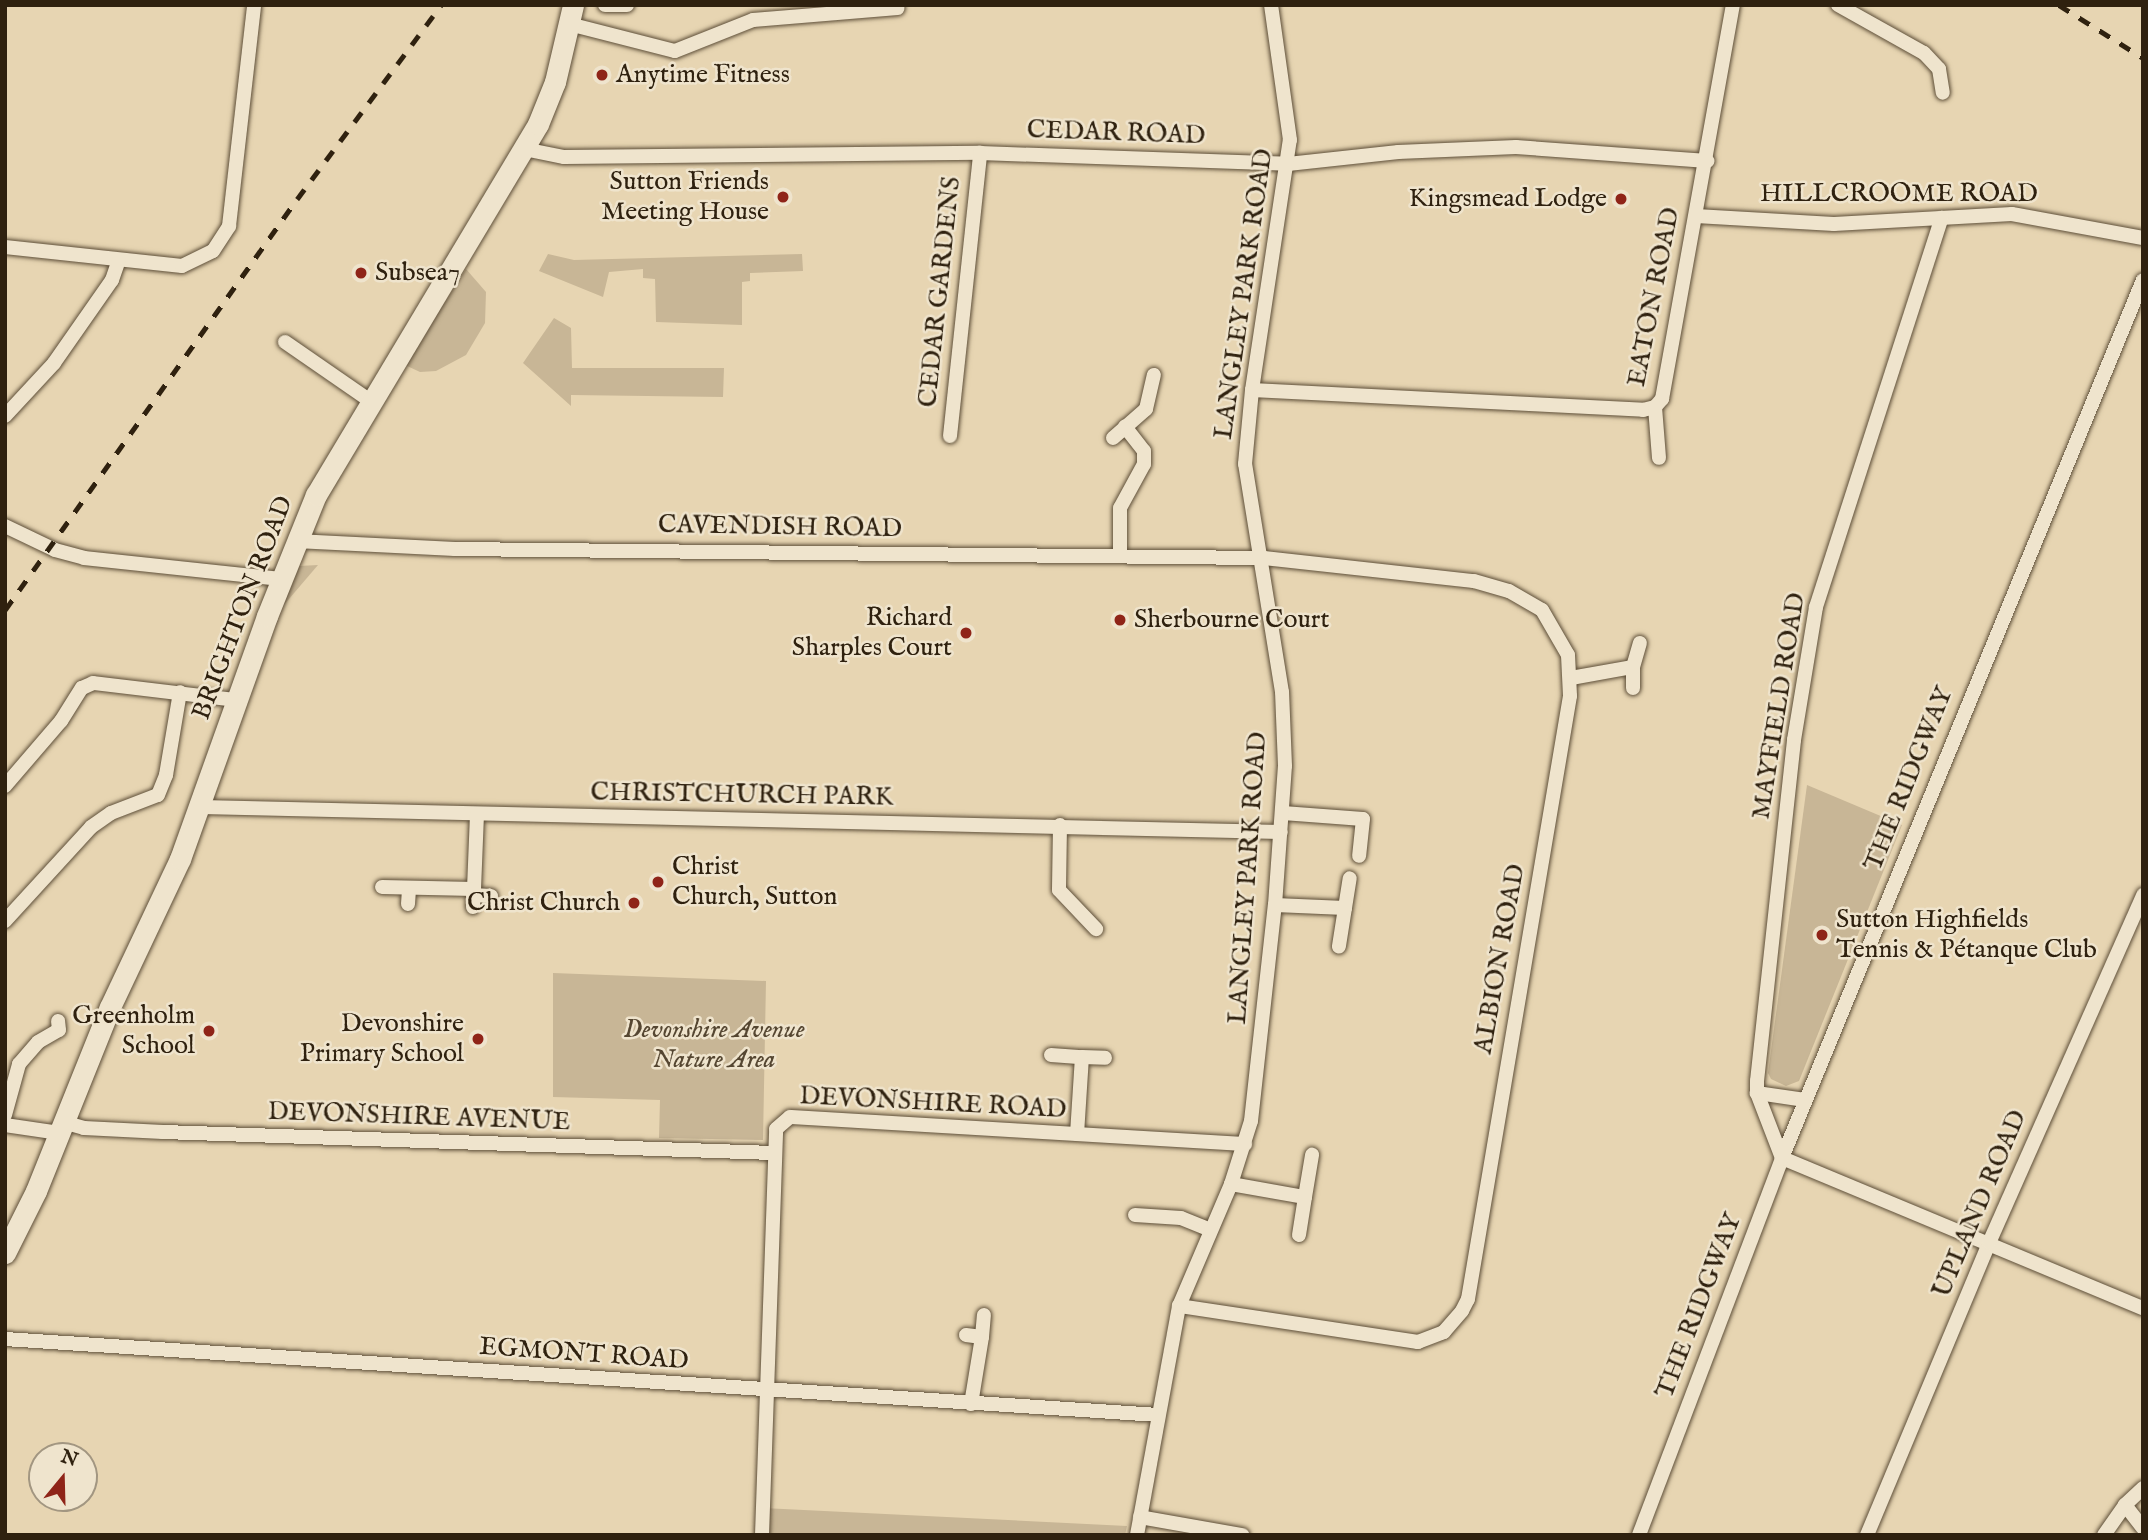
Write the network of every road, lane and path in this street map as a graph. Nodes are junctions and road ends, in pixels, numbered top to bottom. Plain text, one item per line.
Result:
1 (254, 5) edge
2 (605, 5) edge
3 (627, 5) edge
4 (1271, 5) edge
5 (1733, 5) edge
6 (1838, 5) edge
7 (898, 8) dead end
8 (838, 9) edge
9 (571, 15) edge
10 (1943, 93) dead end
11 (524, 149) junction
12 (980, 153) junction
13 (1707, 160) junction
14 (1288, 164) junction
15 (1696, 216) junction
16 (1942, 218) junction
17 (2143, 238) edge
18 (5, 247) edge
19 (119, 260) junction
20 (2143, 280) edge
21 (285, 342) dead end
22 (1154, 375) dead end
23 (1252, 390) junction
24 (369, 400) junction
25 (1656, 407) junction
26 (5, 416) edge
27 (1125, 427) junction
28 (950, 436) dead end
29 (1113, 438) dead end
30 (1659, 458) dead end
31 (5, 526) edge
32 (296, 541) junction
33 (1120, 556) junction
34 (1264, 558) junction
35 (281, 579) junction
36 (1640, 643) dead end
37 (1633, 667) junction
38 (1571, 678) junction
39 (1633, 688) dead end
40 (180, 692) junction
41 (236, 700) junction
42 (5, 786) edge
43 (201, 807) junction
44 (1283, 813) junction
45 (477, 814) junction
46 (1060, 825) junction
47 (1281, 832) junction
48 (1359, 856) dead end
49 (1350, 878) dead end
50 (382, 887) dead end
51 (408, 888) junction
52 (2143, 895) edge
53 (491, 896) dead end
54 (473, 897) junction
55 (408, 904) dead end
56 (1275, 905) junction
57 (1345, 908) junction
58 (5, 921) edge
59 (1096, 929) dead end
60 (1339, 947) dead end
61 (58, 1021) dead end
62 (1051, 1055) dead end
63 (1082, 1057) junction
64 (1105, 1058) dead end
65 (1757, 1093) junction
66 (1805, 1100) junction
67 (5, 1115) edge
68 (5, 1125) edge
69 (61, 1127) junction
70 (1077, 1134) junction
71 (1245, 1144) junction
72 (775, 1153) junction
73 (1312, 1155) dead end
74 (1782, 1158) junction
75 (1231, 1185) junction
76 (1305, 1197) junction
77 (1135, 1215) dead end
78 (1211, 1230) junction
79 (1299, 1235) dead end
80 (1989, 1243) junction
81 (5, 1253) edge
82 (1179, 1307) junction
83 (2143, 1308) edge
84 (984, 1315) dead end
85 (966, 1335) dead end
86 (982, 1337) junction
87 (5, 1339) edge
88 (767, 1391) junction
89 (971, 1404) junction
90 (1159, 1415) junction
91 (2143, 1488) edge
92 (2125, 1505) junction
93 (1140, 1517) junction
94 (2143, 1528) edge
95 (762, 1535) edge
96 (1137, 1535) edge
97 (1242, 1535) edge
98 (1639, 1535) edge
99 (1867, 1535) edge
100 (2104, 1535) edge

1 - 19 street
2 - 3 street
4 - 14 street, LANGLEY PARK ROAD
5 - 13 street, EATON ROAD
6 - 10 street
7 - 8 street
8 - 9 street
9 - 11 main road, BRIGHTON ROAD
11 - 12 street, CEDAR ROAD
11 - 24 main road, BRIGHTON ROAD
12 - 14 street, CEDAR ROAD
12 - 28 street, CEDAR GARDENS
13 - 14 street, CEDAR ROAD
13 - 15 street, EATON ROAD
14 - 23 street, LANGLEY PARK ROAD
15 - 16 street, HILLCROOME ROAD
15 - 25 street, EATON ROAD
16 - 17 street, HILLCROOME ROAD
16 - 65 street, MAYFIELD ROAD
18 - 19 street
19 - 26 street
20 - 66 street, THE RIDGWAY
21 - 24 street
22 - 27 street
23 - 25 street, EATON ROAD
23 - 34 street, LANGLEY PARK ROAD
24 - 32 main road, BRIGHTON ROAD
25 - 30 street
27 - 29 street
27 - 33 street
31 - 35 street
32 - 33 street, CAVENDISH ROAD
32 - 35 main road, BRIGHTON ROAD
33 - 34 street, CAVENDISH ROAD
34 - 38 street, ALBION ROAD
34 - 44 street, LANGLEY PARK ROAD
35 - 41 main road, BRIGHTON ROAD
36 - 37 street
37 - 38 street
37 - 39 street
38 - 82 street, ALBION ROAD
40 - 41 street
40 - 42 street
40 - 58 street
41 - 43 main road, BRIGHTON ROAD
43 - 45 street, CHRISTCHURCH PARK
43 - 69 main road, BRIGHTON ROAD
44 - 47 street, LANGLEY PARK ROAD
44 - 48 street
45 - 46 street, CHRISTCHURCH PARK
45 - 54 street
46 - 47 street, CHRISTCHURCH PARK
46 - 59 street
47 - 56 street, LANGLEY PARK ROAD
49 - 57 street
50 - 51 street
51 - 54 street
51 - 55 street
52 - 80 street, UPLAND ROAD
53 - 54 street
56 - 57 street
56 - 71 street, LANGLEY PARK ROAD
57 - 60 street
61 - 67 street
62 - 63 street
63 - 64 street
63 - 70 street
65 - 66 street
65 - 74 street, MAYFIELD ROAD
66 - 74 street, THE RIDGWAY
68 - 69 street, DEVONSHIRE AVENUE
69 - 72 street, DEVONSHIRE AVENUE
69 - 81 main road, BRIGHTON ROAD
70 - 71 street, DEVONSHIRE ROAD
70 - 72 street, DEVONSHIRE ROAD
71 - 75 street, LANGLEY PARK ROAD
72 - 88 street, DEVONSHIRE ROAD
73 - 76 street
74 - 80 street
74 - 98 street, THE RIDGWAY
75 - 76 street
75 - 78 street, LANGLEY PARK ROAD
76 - 79 street
77 - 78 street
78 - 82 street, LANGLEY PARK ROAD
80 - 83 street
80 - 99 street, UPLAND ROAD
82 - 90 street, LANGLEY PARK ROAD
84 - 86 street
85 - 86 street
86 - 89 street
87 - 88 street, EGMONT ROAD
88 - 89 street, EGMONT ROAD
88 - 95 street, DEVONSHIRE ROAD
89 - 90 street, EGMONT ROAD
90 - 93 street, LANGLEY PARK ROAD
91 - 92 street
92 - 94 street
92 - 100 street
93 - 96 street, LANGLEY PARK ROAD
93 - 97 street

